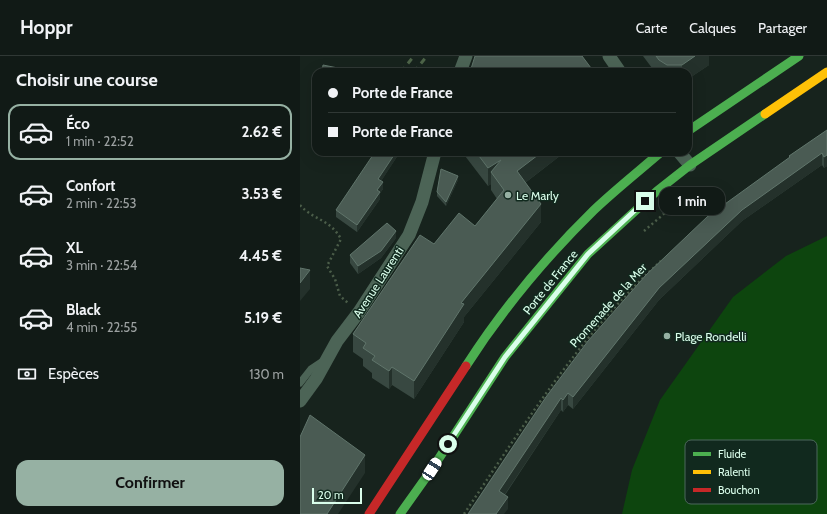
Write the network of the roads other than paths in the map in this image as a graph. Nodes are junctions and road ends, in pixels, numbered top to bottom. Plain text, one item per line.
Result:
1 (466, 56) edge
2 (609, 56) edge
3 (799, 56) edge
4 (462, 68) edge
5 (617, 68) edge
6 (827, 72) edge
7 (692, 129) edge
8 (434, 156) edge
9 (656, 156) edge
10 (682, 156) edge
11 (690, 165) junction
12 (328, 358) junction
13 (300, 383) edge
14 (300, 401) edge
15 (369, 514) edge
16 (400, 514) edge

1 - 4 street
2 - 5 street
3 - 7 main road
6 - 11 main road, Porte de France
8 - 12 street, Avenue Laurenti
9 - 15 main road, Porte de France
10 - 11 street
11 - 16 main road, Porte de France
12 - 13 lane
12 - 14 street, Avenue Laurenti

